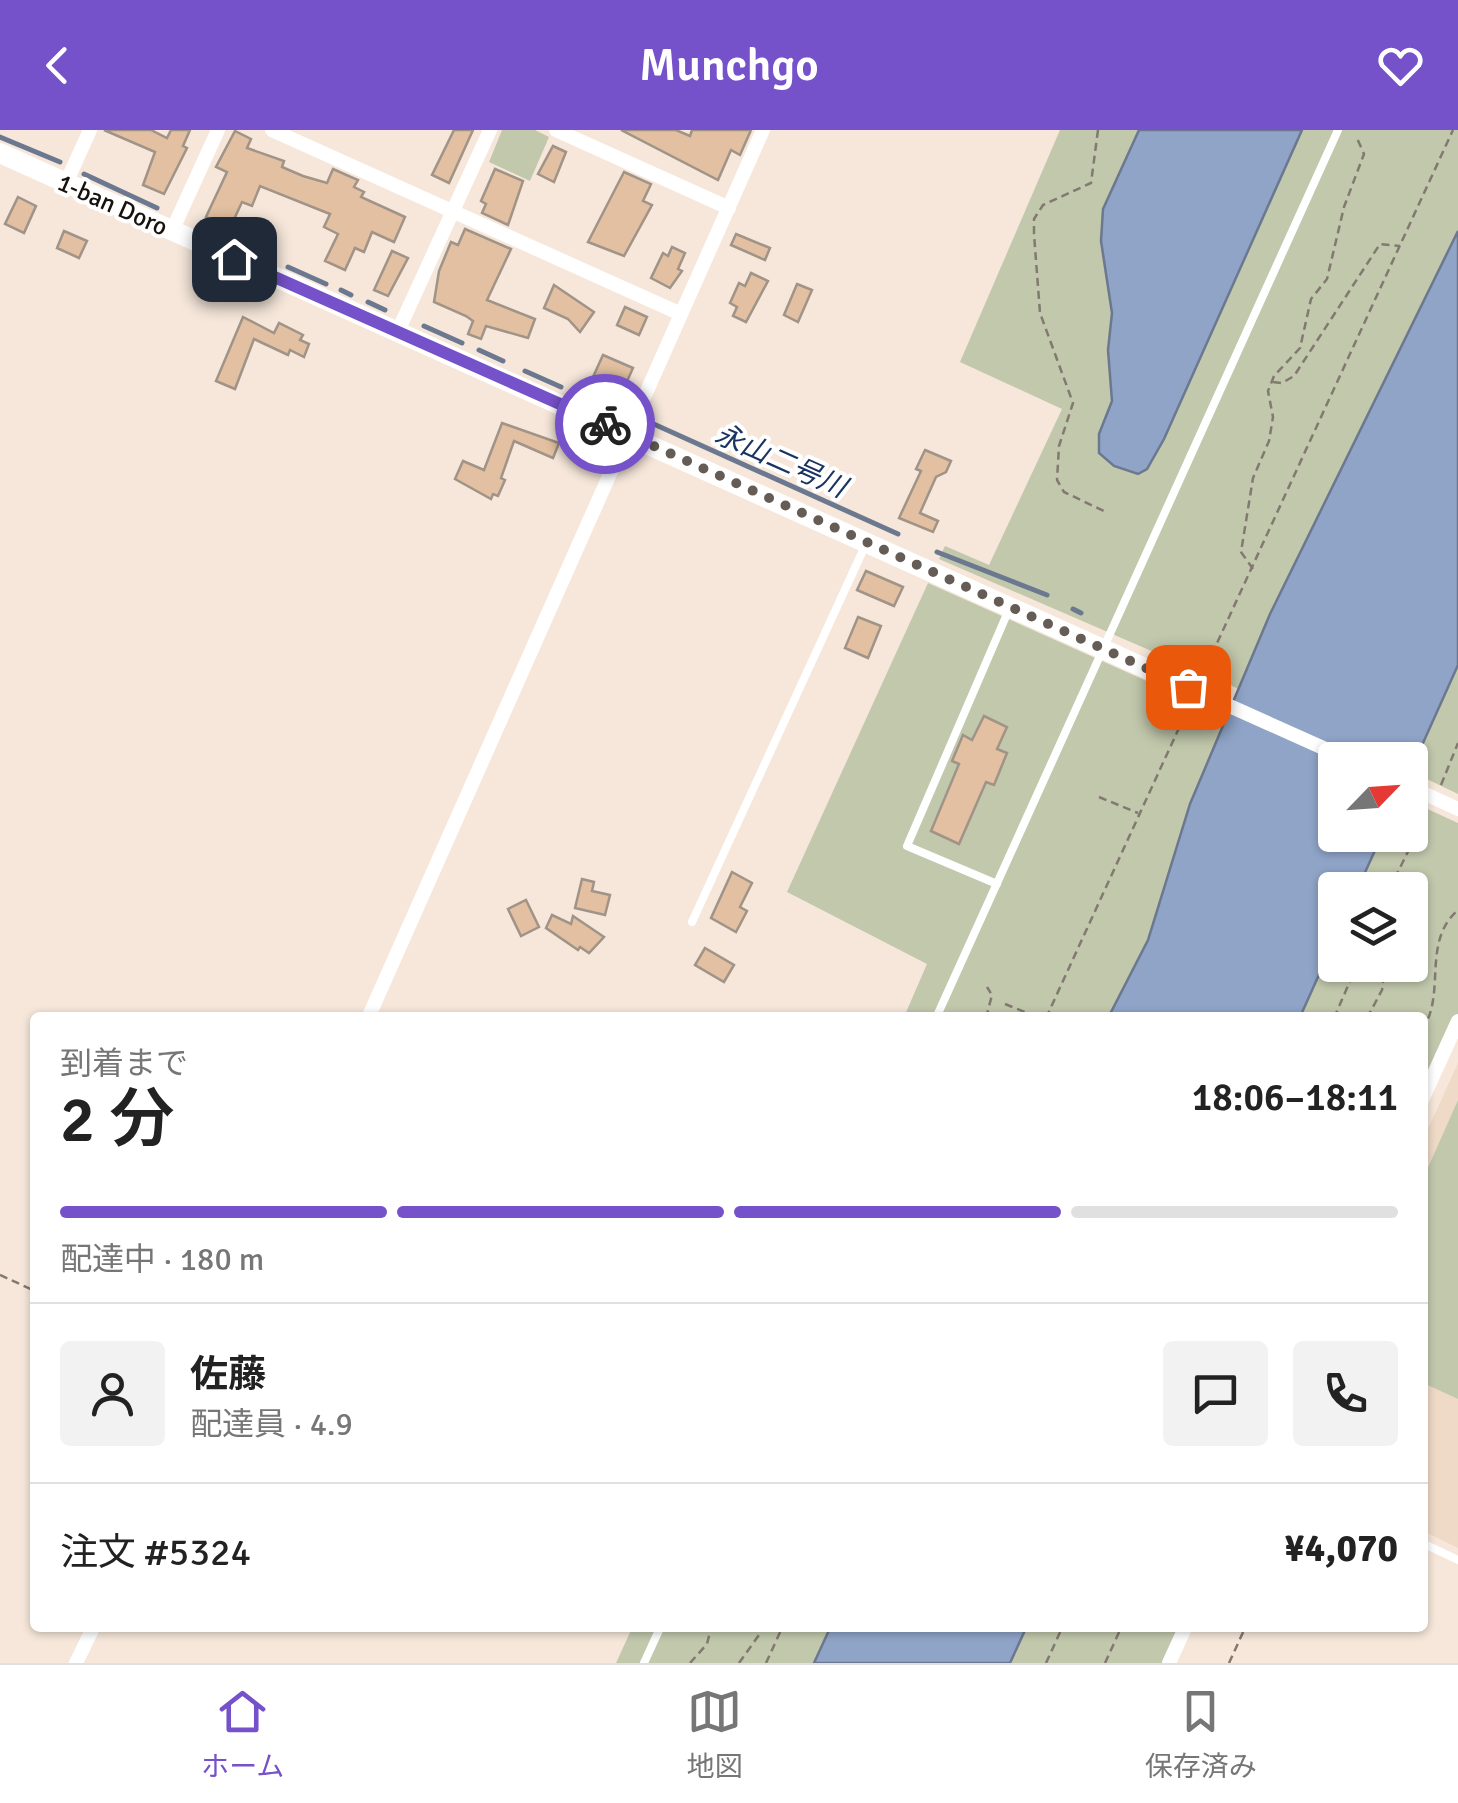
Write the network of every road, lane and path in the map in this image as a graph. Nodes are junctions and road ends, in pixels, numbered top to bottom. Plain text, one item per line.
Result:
1 (90, 130) edge
2 (218, 130) edge
3 (272, 130) edge
4 (490, 130) edge
5 (556, 130) edge
6 (763, 130) edge
7 (1098, 130) edge
8 (1338, 130) edge
9 (1453, 130) edge
10 (1356, 136) dead end
11 (0, 153) edge
12 (66, 183) junction
13 (729, 208) junction
14 (452, 212) junction
15 (172, 232) junction
16 (1400, 246) junction
17 (681, 314) junction
18 (398, 331) junction
19 (1272, 382) junction
20 (628, 434) junction
21 (1108, 513) dead end
22 (866, 542) junction
23 (1254, 569) junction
24 (1010, 607) junction
25 (1104, 649) junction
26 (1156, 672) joint
27 (1196, 688) dead end
28 (1190, 704) dead end
29 (1458, 743) edge
30 (1318, 745) edge
31 (1437, 793) dead end
32 (1428, 795) edge
33 (1099, 797) dead end
34 (1429, 809) dead end
35 (1458, 809) edge
36 (1138, 813) junction
37 (1399, 872) edge
38 (997, 884) junction
39 (1458, 910) edge
40 (692, 922) dead end
41 (1350, 982) edge
42 (1383, 982) edge
43 (987, 987) dead end
44 (1005, 1004) dead end
45 (990, 1008) junction
46 (371, 1012) edge
47 (939, 1012) edge
48 (988, 1012) edge
49 (991, 1012) edge
50 (1027, 1012) edge
51 (1046, 1012) edge
52 (1337, 1012) edge
53 (1370, 1012) edge
54 (1428, 1021) edge
55 (1458, 1021) edge
56 (1428, 1087) edge
57 (0, 1275) edge
58 (30, 1289) edge
59 (1428, 1547) edge
60 (1458, 1560) edge
61 (90, 1632) edge
62 (658, 1632) edge
63 (710, 1632) edge
64 (761, 1632) edge
65 (780, 1632) edge
66 (1060, 1632) edge
67 (1119, 1632) edge
68 (1183, 1632) edge
69 (1243, 1632) edge
70 (76, 1663) edge
71 (644, 1663) edge
72 (690, 1663) edge
73 (740, 1663) edge
74 (766, 1663) edge
75 (1046, 1663) edge
76 (1105, 1663) edge
77 (1169, 1663) edge
78 (1229, 1663) edge

1 - 12 street
2 - 15 street
3 - 14 street
4 - 14 street
5 - 13 street
6 - 13 street
7 - 21 path
8 - 25 lane
9 - 16 path
10 - 19 path
11 - 12 street, 1-ban Doro
12 - 15 street, 1-ban Doro
13 - 17 street
14 - 17 street
14 - 18 street
15 - 18 street, 1-ban Doro
16 - 19 path
16 - 23 path
17 - 20 street
18 - 20 street, 1-ban Doro
19 - 23 path
20 - 22 street, 1-ban Doro
20 - 46 street
22 - 24 street, 1-ban Doro
22 - 40 lane
23 - 27 path
24 - 25 street, 1-ban Doro
24 - 38 lane
25 - 26 street, 1-ban Doro
25 - 38 lane
26 - 30 street
28 - 36 path
29 - 31 path
32 - 35 street
33 - 36 path
34 - 37 path
36 - 51 path
38 - 47 lane
39 - 54 path
41 - 52 path
42 - 53 path
43 - 45 path
44 - 50 path
45 - 48 path
45 - 49 path
55 - 56 street
57 - 58 path
59 - 60 lane
61 - 70 street
62 - 71 lane
63 - 72 path
64 - 73 path
65 - 74 path
66 - 75 path
67 - 76 path
68 - 77 street
69 - 78 path

